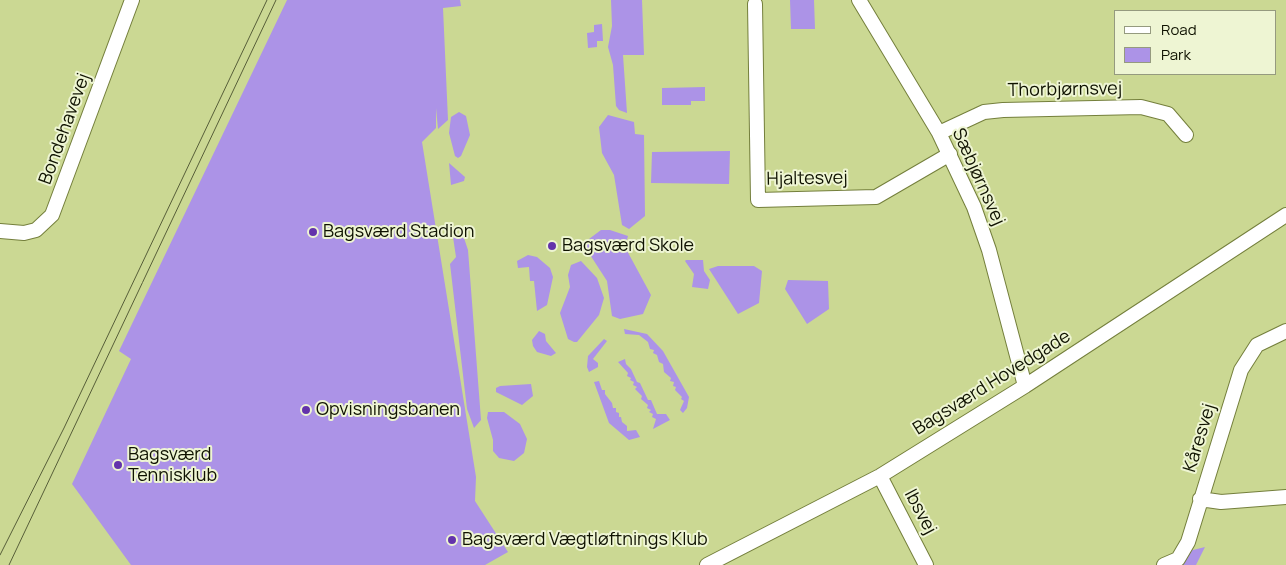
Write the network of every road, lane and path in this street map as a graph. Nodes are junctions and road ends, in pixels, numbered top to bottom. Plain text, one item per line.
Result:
1 (132, 0) edge
2 (860, 0) edge
3 (755, 4) dead end
4 (939, 133) junction
5 (1186, 135) dead end
6 (950, 154) junction
7 (1286, 215) edge
8 (0, 231) edge
9 (1286, 331) edge
10 (1025, 386) junction
11 (880, 476) junction
12 (1286, 497) edge
13 (1200, 499) junction
14 (709, 564) edge
15 (926, 565) edge
16 (1164, 565) edge

1 - 8 street, Bondehavevej
2 - 4 street, Sæbjørnsvej
3 - 6 street, Hjaltesvej
4 - 5 street, Thorbjørnsvej
4 - 6 street, Sæbjørnsvej
6 - 10 street, Sæbjørnsvej
7 - 10 street, Bagsværd Hovedgade
9 - 13 street, Kåresvej
10 - 11 street, Bagsværd Hovedgade
11 - 14 street, Bagsværd Hovedgade
11 - 15 street, Ibsvej
12 - 13 street
13 - 16 street, Kåresvej

